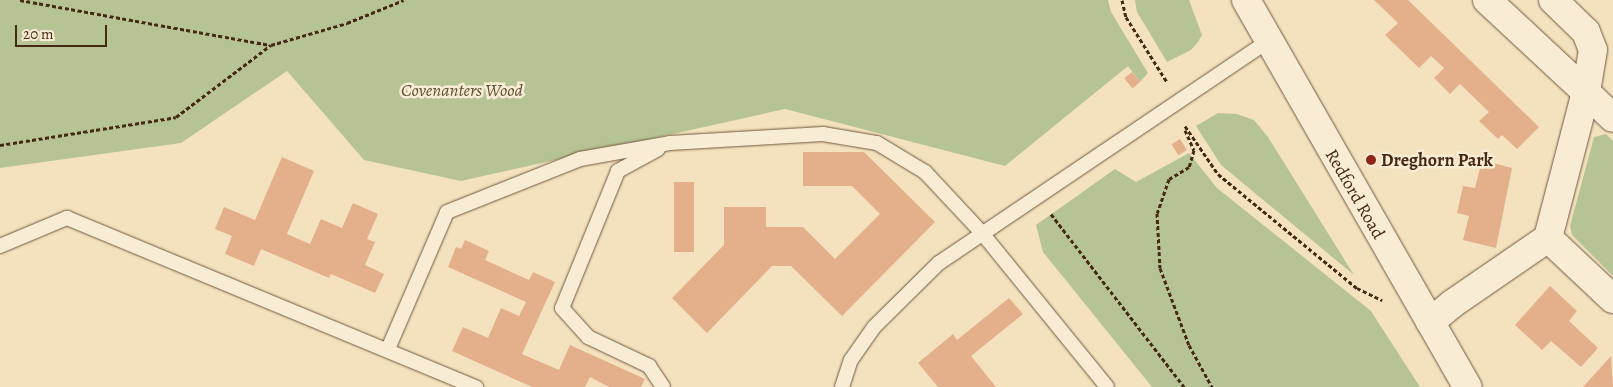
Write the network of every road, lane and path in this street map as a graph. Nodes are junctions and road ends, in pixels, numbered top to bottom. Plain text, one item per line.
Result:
1 (20, 0) edge
2 (404, 0) edge
3 (1122, 0) edge
4 (1246, 0) edge
5 (1487, 0) edge
6 (1552, 0) edge
7 (1268, 41) junction
8 (271, 46) junction
9 (1586, 92) junction
10 (1179, 101) junction
11 (1613, 118) edge
12 (670, 143) junction
13 (0, 145) edge
14 (1036, 196) junction
15 (982, 232) junction
16 (1548, 238) junction
17 (0, 246) edge
18 (1613, 299) edge
19 (1390, 303) dead end
20 (1430, 322) junction
21 (388, 349) junction
22 (476, 387) edge
23 (663, 387) edge
24 (842, 387) edge
25 (1107, 387) edge
26 (1184, 387) edge
27 (1212, 387) edge
28 (1468, 387) edge

1 - 8 path
2 - 8 path
3 - 10 path
4 - 7 street, Redford Road
5 - 9 street
6 - 9 street
7 - 10 lane
7 - 20 street, Redford Road
8 - 13 path
9 - 11 street
9 - 16 street
10 - 14 lane
12 - 15 lane
12 - 21 lane
12 - 23 lane
14 - 15 lane
14 - 26 path
15 - 24 lane
15 - 25 lane
16 - 18 street
16 - 20 street
17 - 21 lane
19 - 27 path
20 - 28 street, Redford Road
21 - 22 lane

